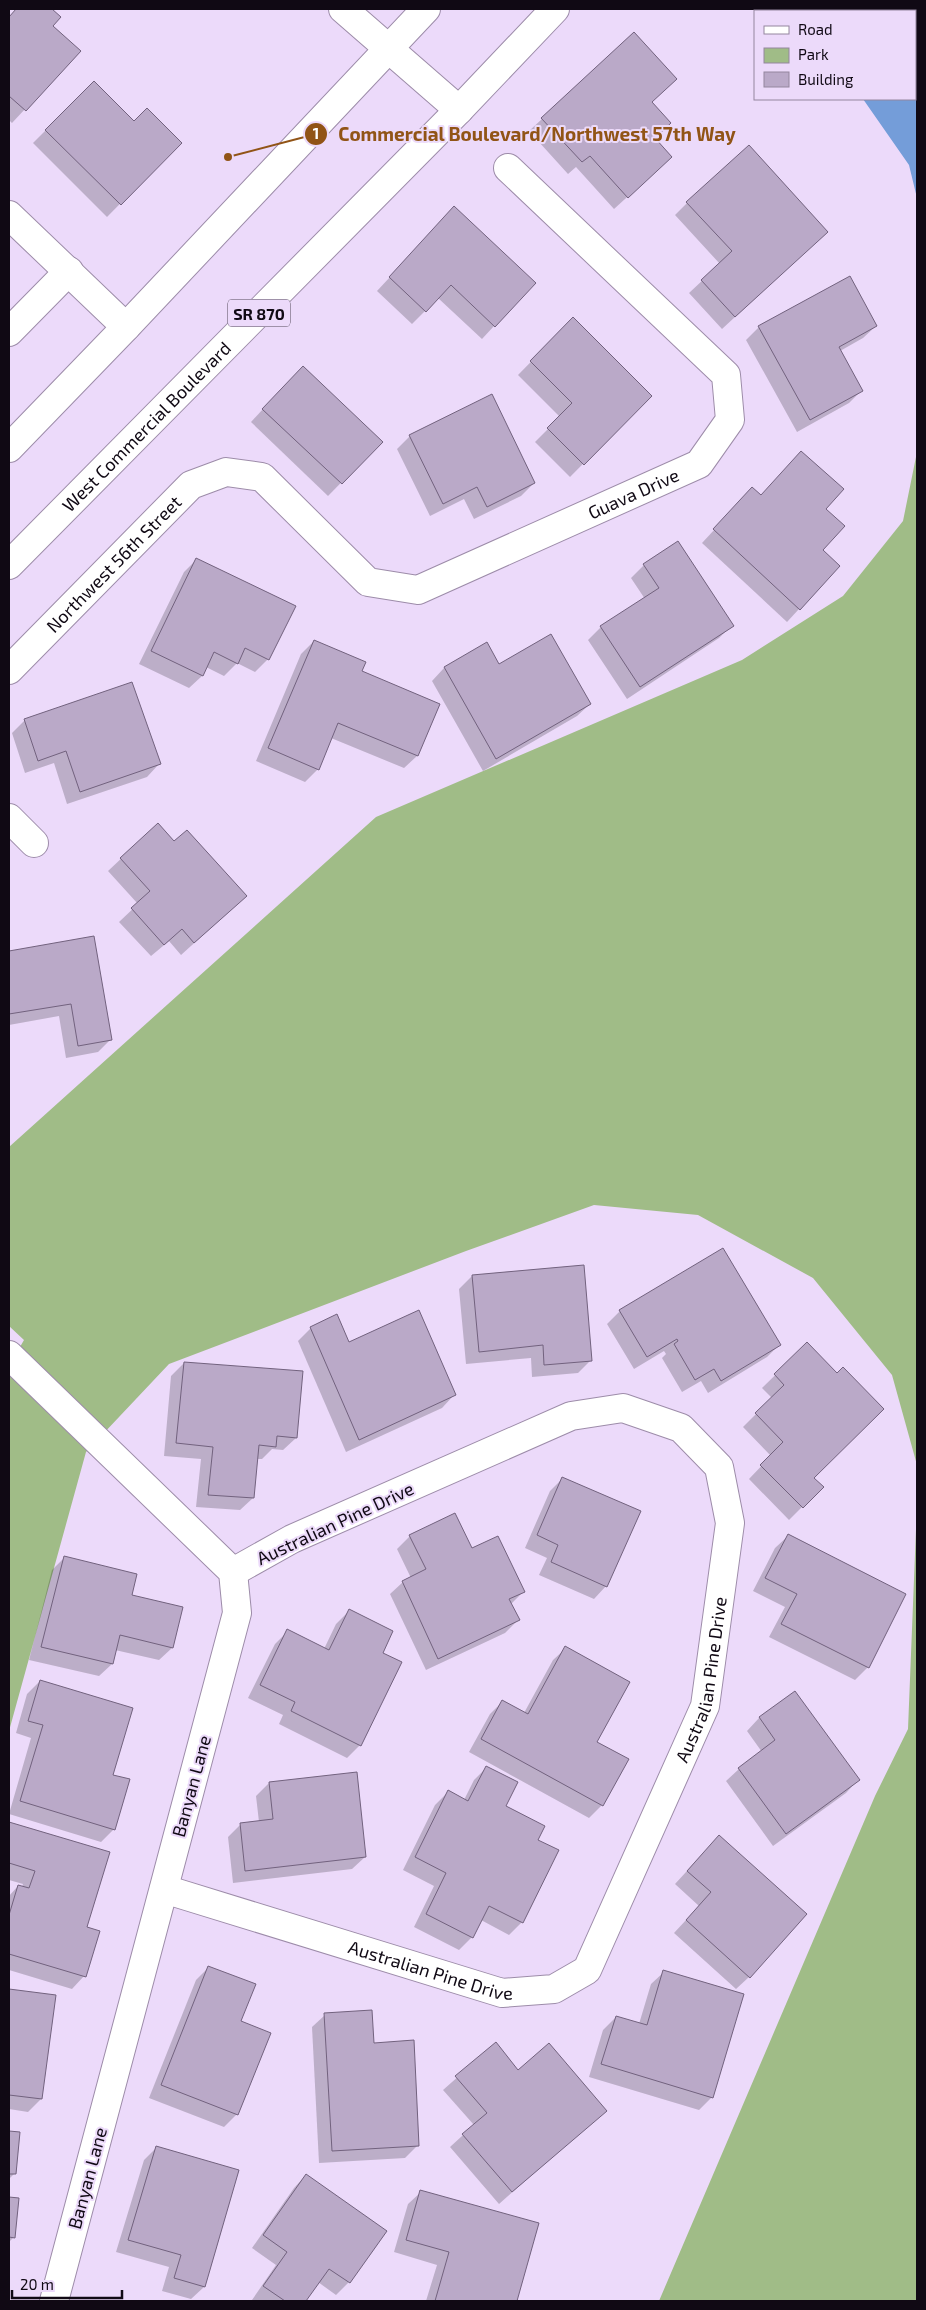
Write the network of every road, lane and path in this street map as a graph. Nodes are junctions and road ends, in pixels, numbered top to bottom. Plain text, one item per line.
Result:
1 (343, 9) edge
2 (426, 9) edge
3 (555, 9) edge
4 (389, 48) junction
5 (459, 110) junction
6 (508, 168) dead end
7 (9, 215) edge
8 (69, 271) junction
9 (126, 327) junction
10 (9, 332) edge
11 (9, 448) edge
12 (226, 472) joint
13 (9, 565) edge
14 (9, 670) edge
15 (9, 818) edge
16 (34, 843) dead end
17 (9, 1355) edge
18 (233, 1572) junction
19 (164, 1889) junction
20 (54, 2301) edge

1 - 4 main road
2 - 4 main road
3 - 5 main road, West Commercial Boulevard / SR 870
4 - 5 main road
4 - 9 main road
5 - 13 main road, West Commercial Boulevard / SR 870
6 - 12 main road, Guava Drive
7 - 8 main road
8 - 9 main road
8 - 10 main road
9 - 11 main road
12 - 14 main road, Northwest 56th Street
15 - 16 main road
17 - 18 main road
18 - 19 main road, Banyan Lane
18 - 19 main road, Australian Pine Drive
19 - 20 main road, Banyan Lane

